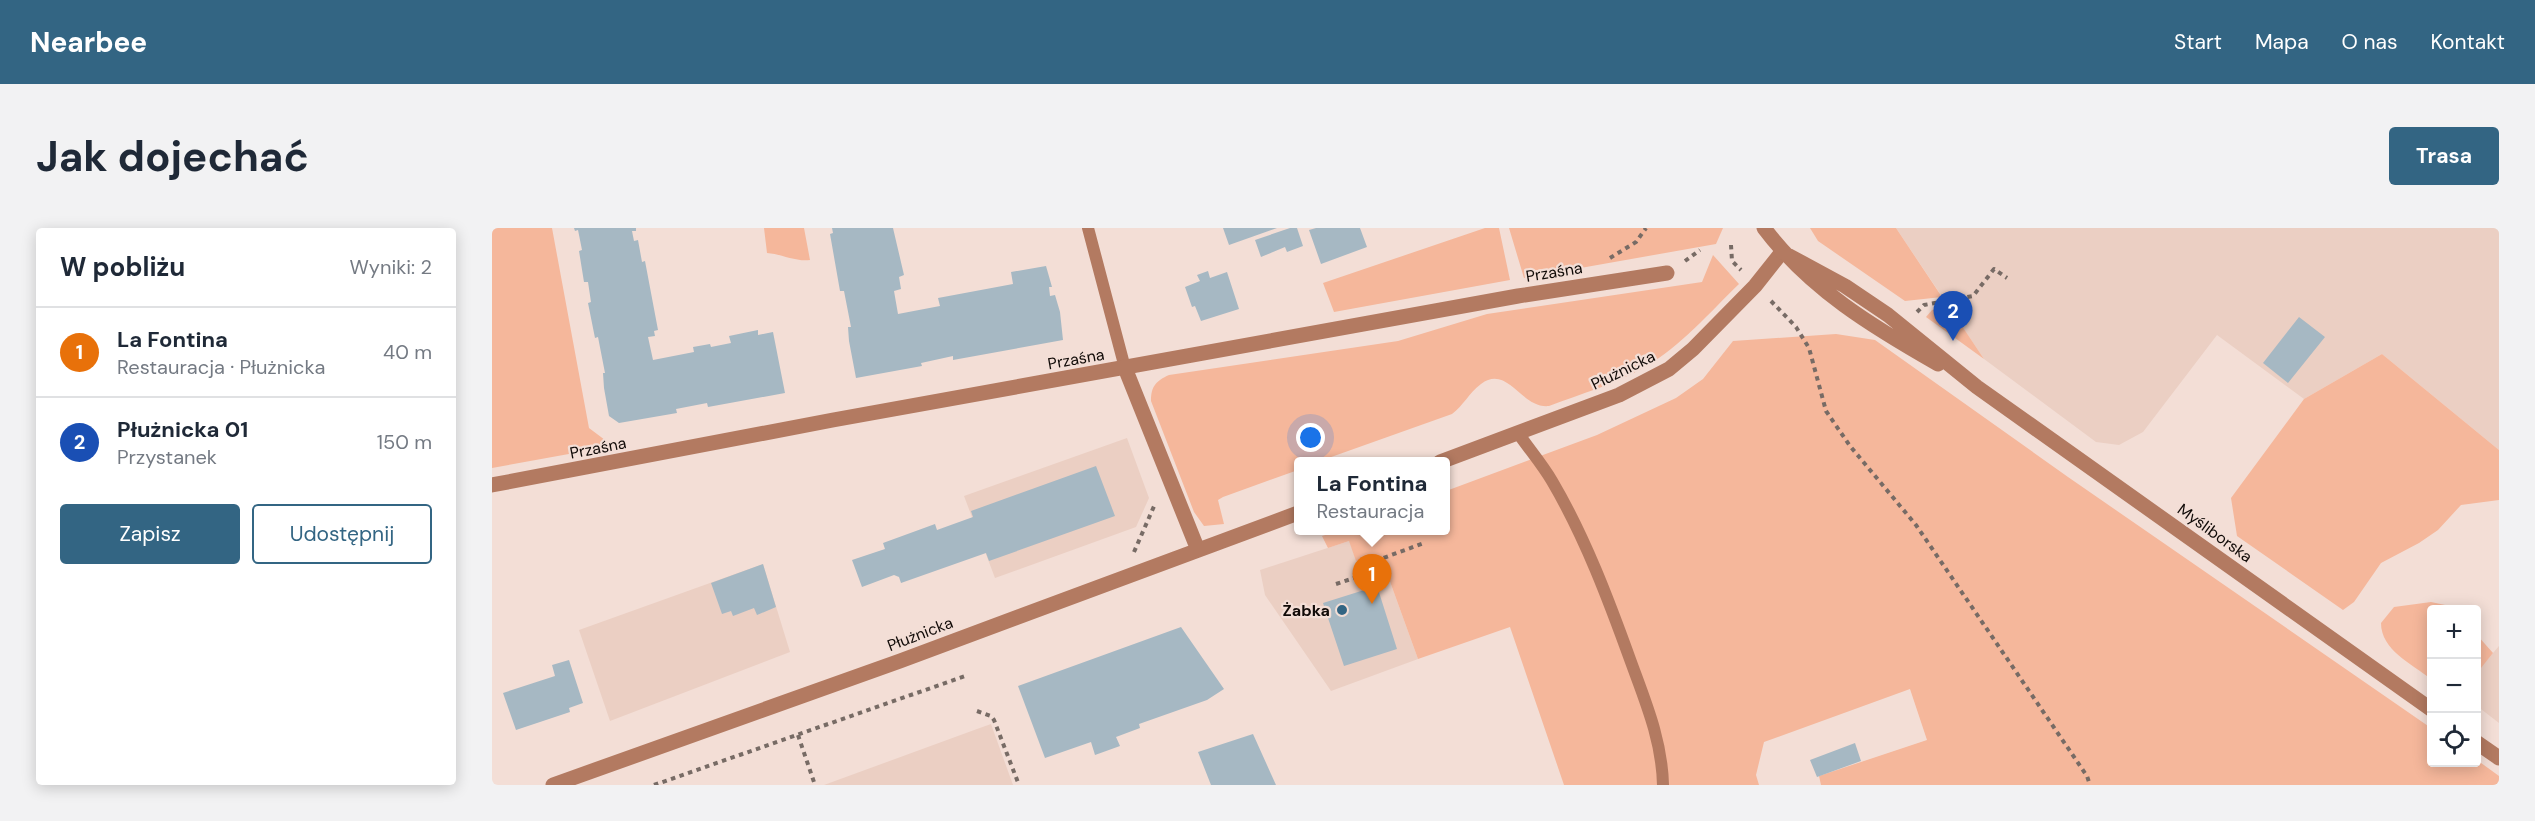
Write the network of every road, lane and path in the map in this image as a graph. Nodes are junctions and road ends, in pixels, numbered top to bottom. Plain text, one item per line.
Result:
1 (1088, 228) edge
2 (1646, 228) edge
3 (1764, 228) edge
4 (1731, 245) dead end
5 (1782, 252) junction
6 (1608, 259) dead end
7 (1741, 271) dead end
8 (1666, 273) dead end
9 (2007, 278) dead end
10 (1775, 305) dead end
11 (1913, 316) dead end
12 (1125, 368) junction
13 (1518, 433) junction
14 (1450, 458) edge
15 (492, 485) edge
16 (1158, 497) dead end
17 (1294, 515) edge
18 (1424, 543) dead end
19 (1198, 550) junction
20 (1137, 573) junction
21 (1336, 584) dead end
22 (968, 675) dead end
23 (2427, 706) edge
24 (977, 711) dead end
25 (798, 735) junction
26 (2481, 745) edge
27 (2499, 758) edge
28 (553, 785) edge
29 (654, 785) edge
30 (815, 785) edge
31 (1019, 785) edge
32 (1663, 785) edge
33 (2090, 785) edge

1 - 12 lane
2 - 6 path
3 - 5 street, Myśliborska
4 - 7 path
5 - 13 street, Płużnicka
5 - 23 street, Myśliborska
8 - 12 street, Przaśna
9 - 11 path
10 - 33 path
12 - 15 street, Przaśna
12 - 19 street
13 - 14 street, Płużnicka
13 - 32 lane
16 - 20 path
17 - 19 street, Płużnicka
18 - 21 path
19 - 20 street, Płużnicka
20 - 28 street, Płużnicka
22 - 25 path
24 - 31 path
25 - 29 path
25 - 30 path
26 - 27 street

